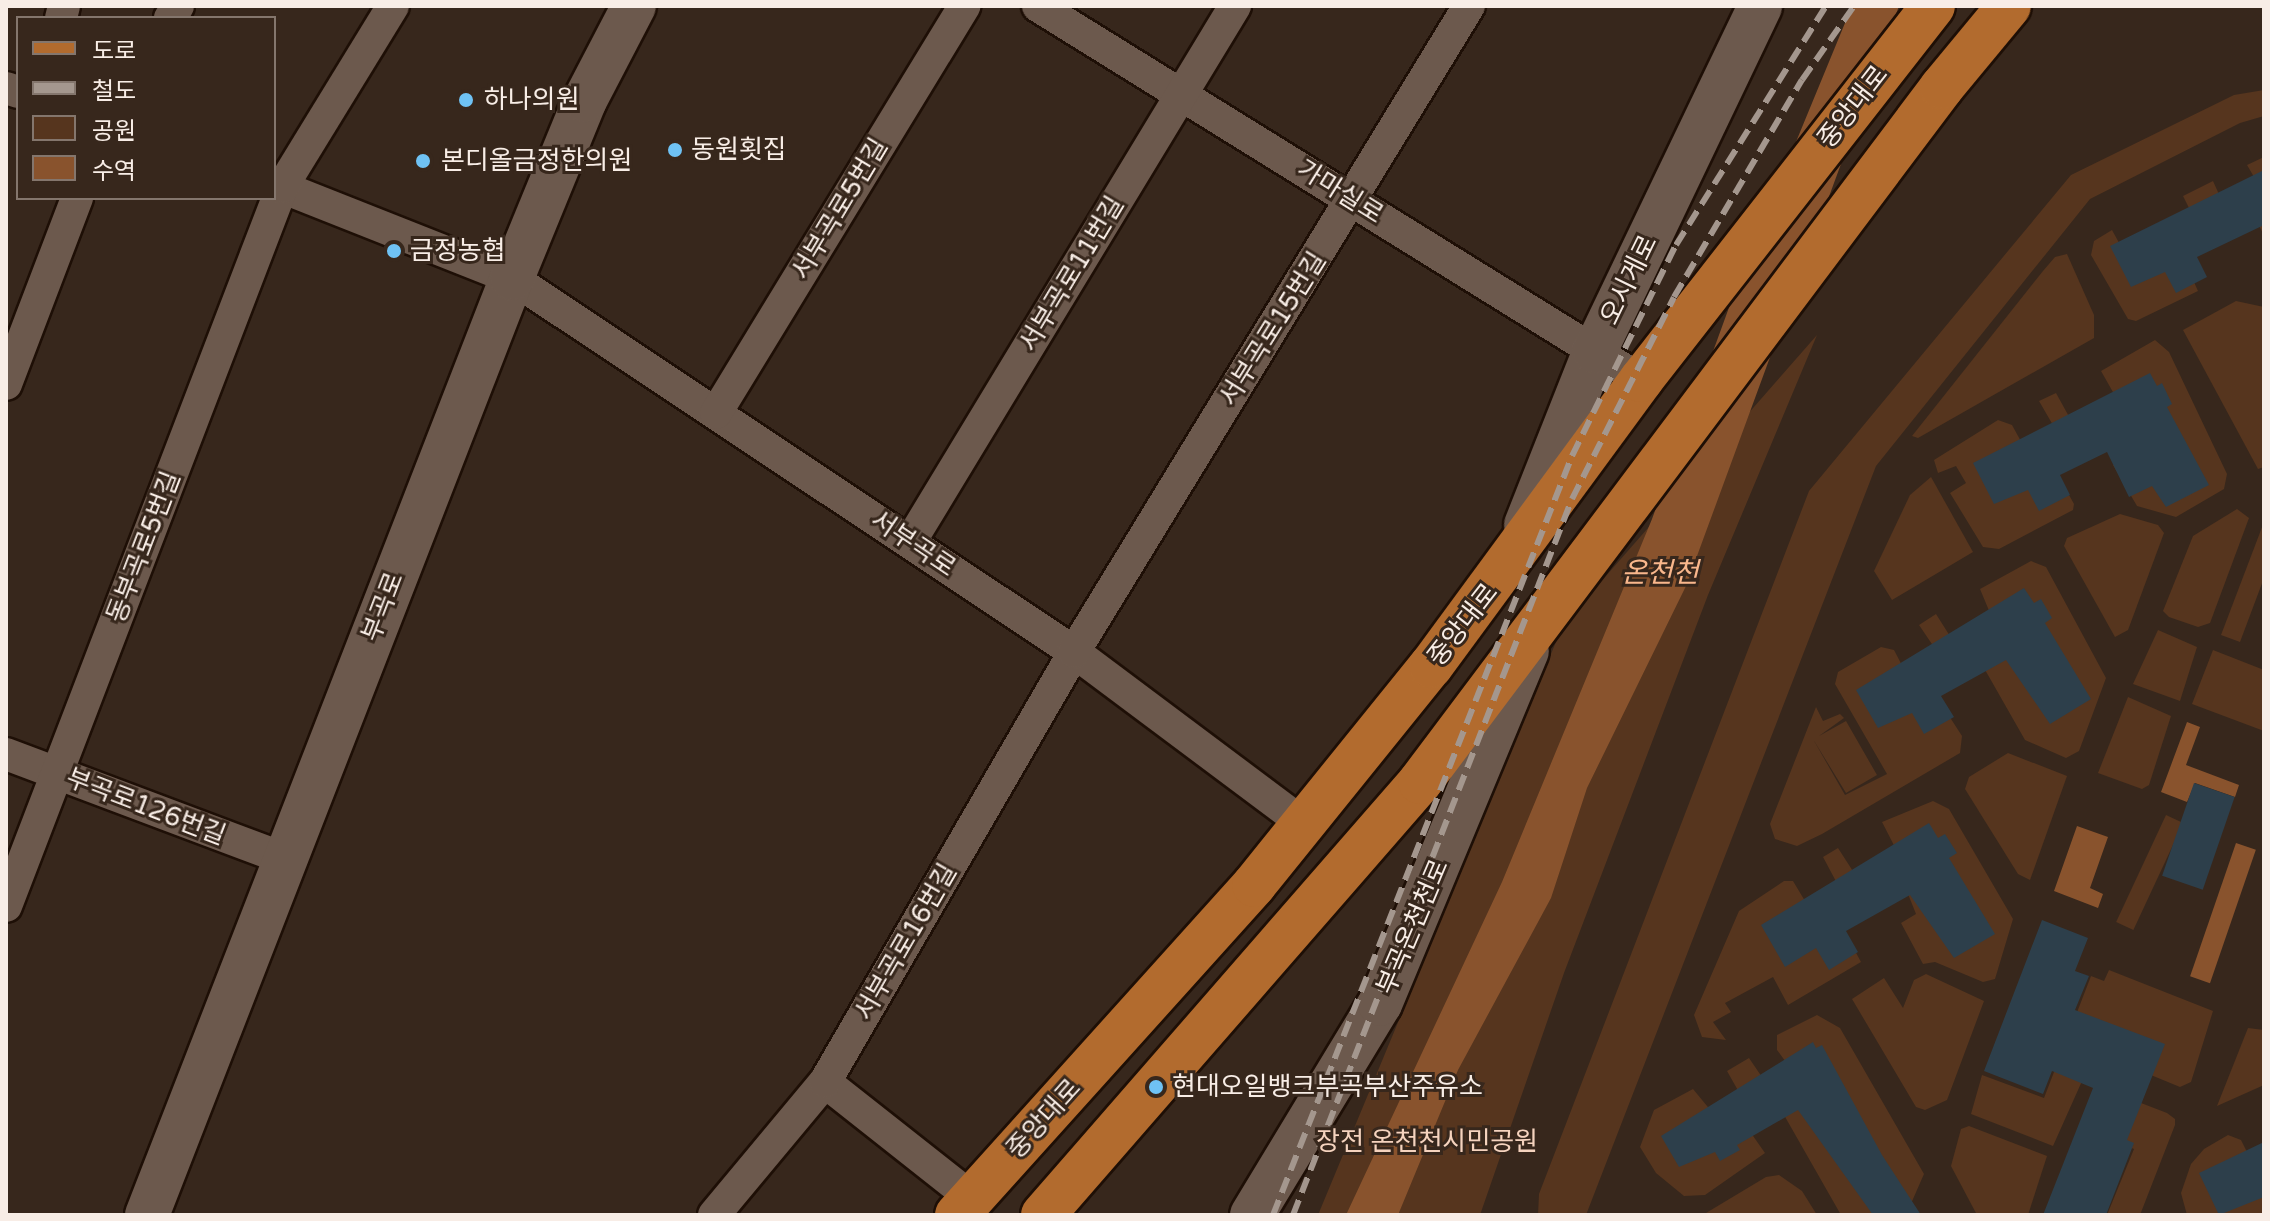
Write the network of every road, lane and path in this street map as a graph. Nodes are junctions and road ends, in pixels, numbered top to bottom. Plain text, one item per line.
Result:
1 (393, 6) edge
2 (634, 6) edge
3 (964, 6) edge
4 (1038, 6) edge
5 (1235, 6) edge
6 (1469, 6) edge
7 (1760, 6) edge
8 (2009, 6) edge
9 (1922, 18) edge
10 (1181, 93) junction
11 (278, 185) edge
12 (76, 200) edge
13 (272, 200) edge
14 (1352, 200) junction
15 (512, 278) junction
16 (1595, 351) junction
17 (1641, 380) junction
18 (6, 384) edge
19 (716, 413) junction
20 (910, 542) junction
21 (1512, 561) junction
22 (1540, 621) junction
23 (1074, 652) junction
24 (6, 754) edge
25 (57, 773) junction
26 (1304, 824) junction
27 (285, 859) junction
28 (6, 906) edge
29 (825, 1082) junction
30 (965, 1207) edge
31 (147, 1215) edge
32 (714, 1215) edge
33 (1043, 1215) edge
34 (1252, 1215) edge

1 - 11 street, 동부곡로5번길
2 - 15 street, 부곡로
3 - 19 street, 서부곡로5번길
4 - 10 street, 가마실로
5 - 10 street, 서부곡로11번길
6 - 14 street, 서부곡로15번길
7 - 16 street, 오시게로
8 - 22 main road
9 - 17 main road, 중앙대로
10 - 14 street, 가마실로
10 - 20 street, 서부곡로11번길
11 - 15 street, 서부곡로
12 - 18 street
13 - 25 street, 동부곡로5번길
14 - 16 street, 가마실로
14 - 23 street, 서부곡로15번길
15 - 19 street, 서부곡로
15 - 27 street, 부곡로
16 - 17 street, 가마실로
16 - 21 street, 오시게로
17 - 21 main road, 중앙대로
19 - 20 street, 서부곡로
20 - 23 street, 서부곡로
21 - 26 main road, 중앙대로
22 - 33 main road
22 - 34 street, 부곡온천천로
23 - 26 street, 서부곡로
23 - 29 street, 서부곡로16번길
24 - 25 street, 부곡로126번길
25 - 27 street, 부곡로126번길
25 - 28 street, 동부곡로5번길
26 - 30 main road, 중앙대로
27 - 31 street, 부곡로
29 - 30 street
29 - 32 street, 서부곡로16번길

